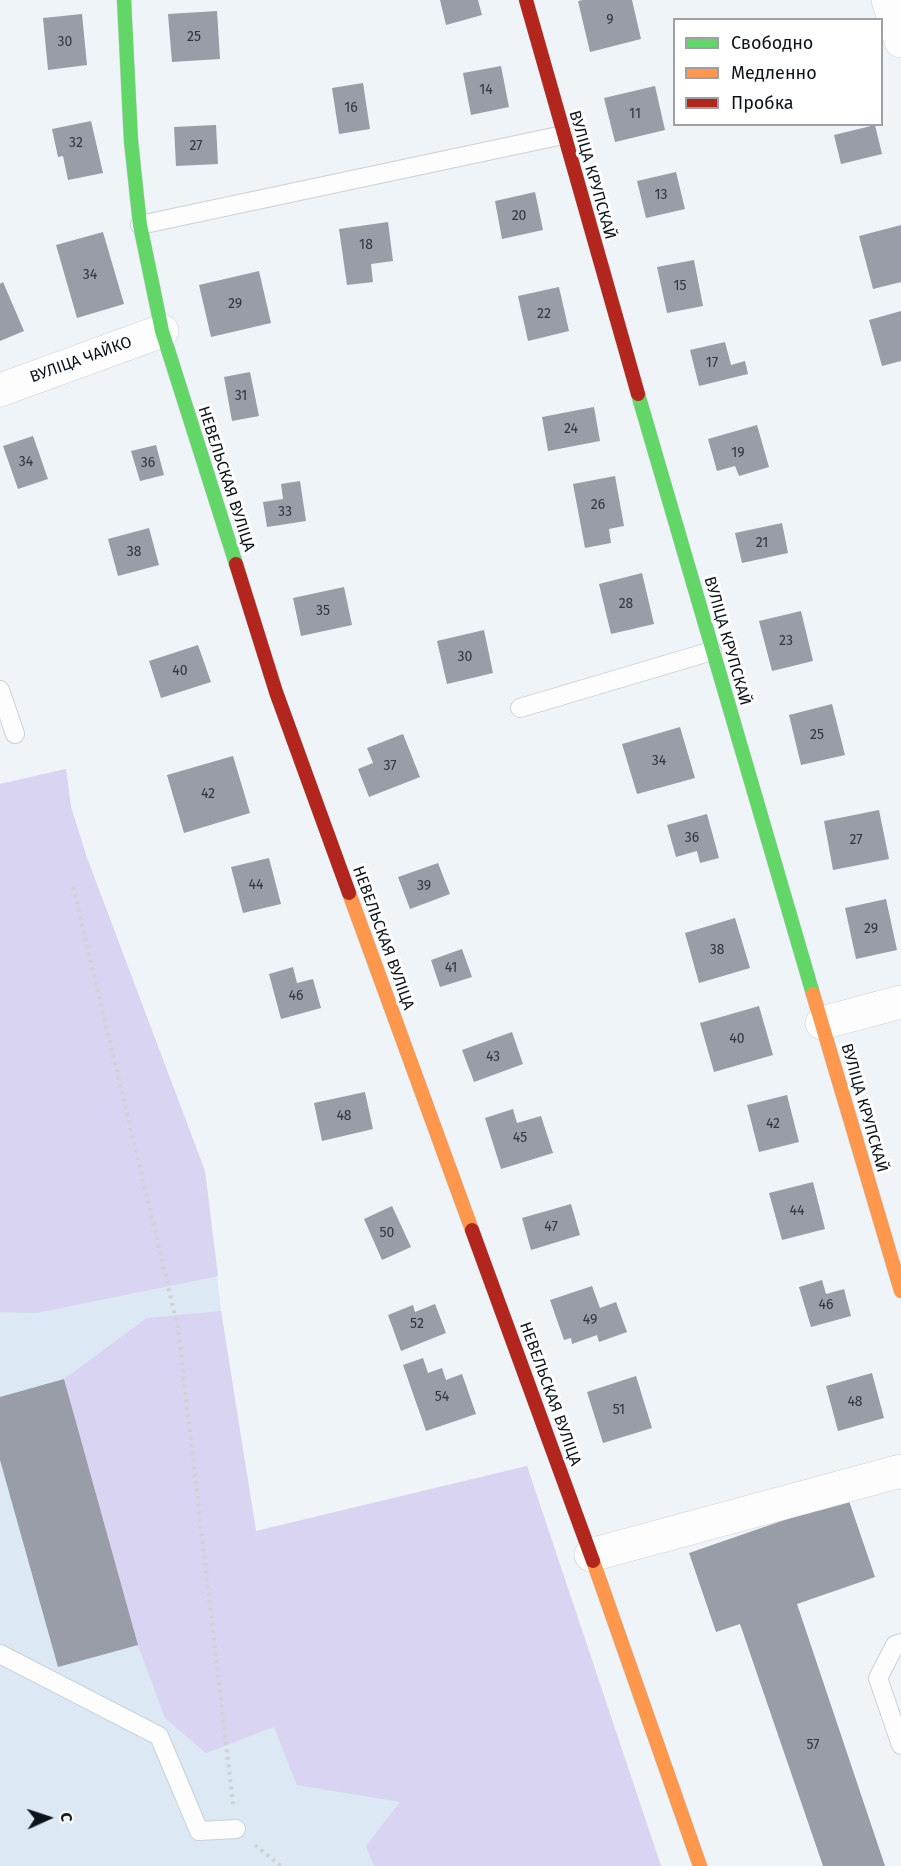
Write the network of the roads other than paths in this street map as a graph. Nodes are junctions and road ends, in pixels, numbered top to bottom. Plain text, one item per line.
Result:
1 (124, 0) edge
2 (526, 0) edge
3 (888, 0) edge
4 (901, 41) edge
5 (563, 135) junction
6 (140, 225) junction
7 (162, 331) junction
8 (0, 390) edge
9 (712, 651) junction
10 (0, 690) edge
11 (520, 708) dead end
12 (15, 734) dead end
13 (901, 1002) edge
14 (822, 1023) junction
15 (901, 1291) edge
16 (901, 1472) edge
17 (591, 1555) junction
18 (901, 1643) edge
19 (0, 1654) edge
20 (901, 1744) edge
21 (236, 1829) road end
22 (700, 1866) edge

1 - 6 street, НЕВЕЛЬСКАЯ ВУЛІЦА
2 - 5 street, ВУЛІЦА КРУПСКАЙ
3 - 4 street
5 - 6 lane
5 - 9 street, ВУЛІЦА КРУПСКАЙ
6 - 7 street, НЕВЕЛЬСКАЯ ВУЛІЦА
7 - 8 street, ВУЛІЦА ЧАЙКО
7 - 17 street, НЕВЕЛЬСКАЯ ВУЛІЦА
9 - 11 lane
9 - 14 street, ВУЛІЦА КРУПСКАЙ
10 - 12 lane
13 - 14 street
14 - 15 street, ВУЛІЦА КРУПСКАЙ
16 - 17 street
17 - 22 street, НЕВЕЛЬСКАЯ ВУЛІЦА
18 - 20 lane
19 - 21 lane

